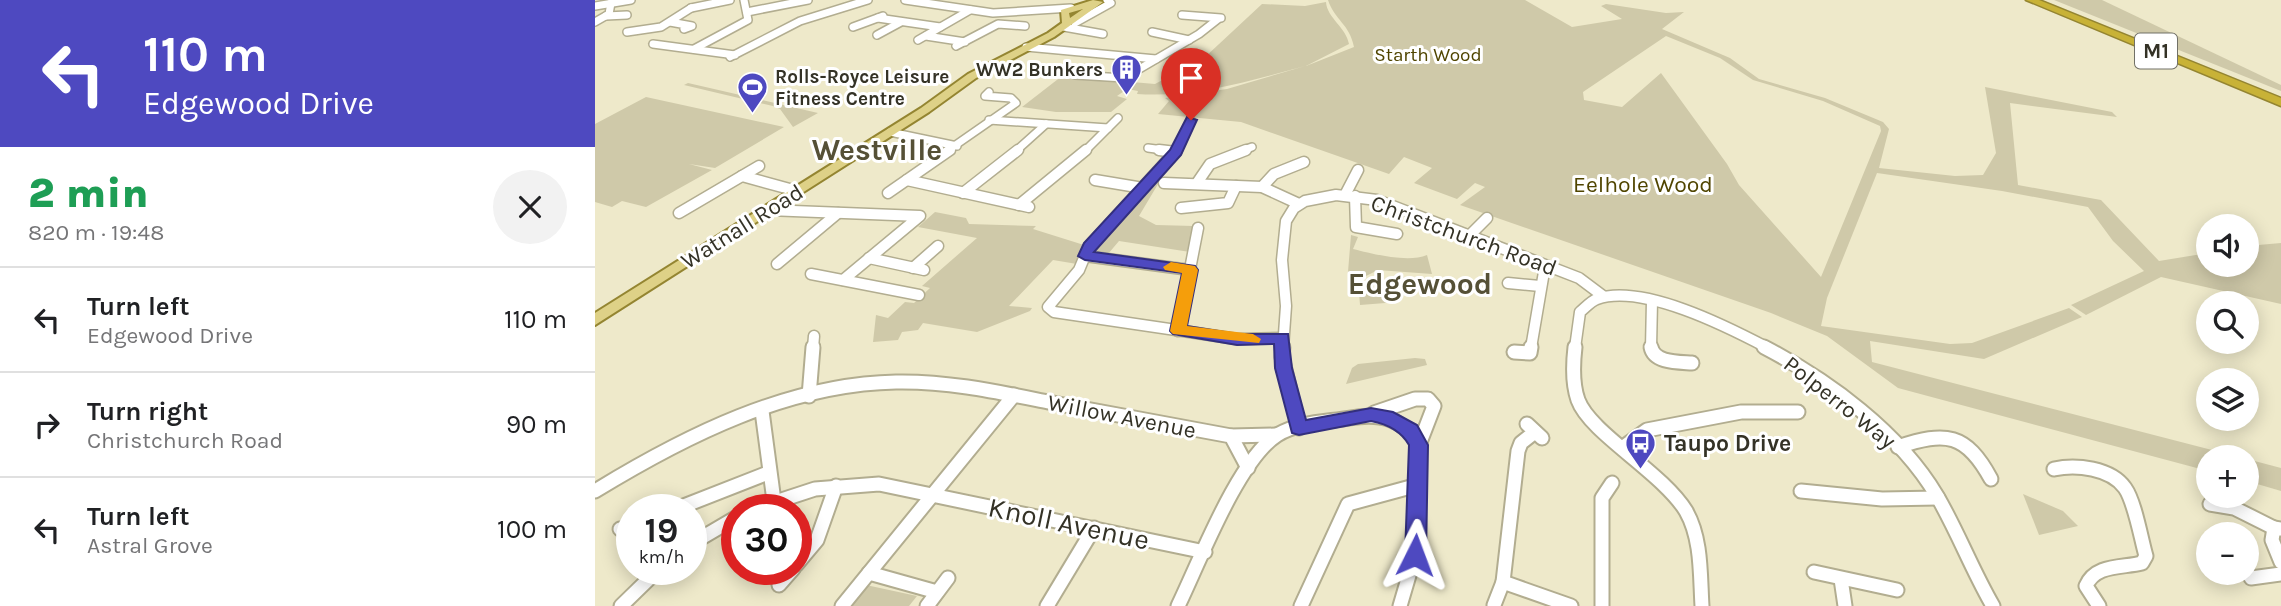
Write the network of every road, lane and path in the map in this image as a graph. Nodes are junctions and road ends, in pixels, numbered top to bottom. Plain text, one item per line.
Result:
1 (631, 0) edge
2 (730, 0) edge
3 (744, 0) edge
4 (808, 0) edge
5 (868, 0) edge
6 (905, 0) edge
7 (2031, 0) edge
8 (2045, 0) edge
9 (1017, 1) edge
10 (1103, 1) edge
11 (854, 2) edge
12 (611, 3) junction
13 (690, 4) edge
14 (595, 6) edge
15 (970, 10) junction
16 (1015, 11) junction
17 (747, 12) junction
18 (1085, 13) junction
19 (627, 15) dead end
20 (889, 15) dead end
21 (1182, 15) dead end
22 (606, 16) junction
23 (1069, 17) junction
24 (877, 18) junction
25 (704, 21) dead end
26 (595, 22) edge
27 (670, 22) junction
28 (901, 22) junction
29 (692, 26) junction
30 (843, 26) dead end
31 (1025, 26) dead end
32 (940, 27) junction
33 (684, 29) dead end
34 (627, 32) dead end
35 (1152, 33) dead end
36 (894, 34) dead end
37 (1103, 34) dead end
38 (926, 36) junction
39 (918, 40) dead end
40 (1189, 40) junction
41 (965, 41) junction
42 (653, 44) dead end
43 (956, 46) dead end
44 (1026, 47) junction
45 (694, 50) junction
46 (1156, 59) junction
47 (1075, 75) dead end
48 (984, 95) dead end
49 (2281, 95) edge
50 (2281, 102) edge
51 (1118, 118) dead end
52 (989, 120) junction
53 (1191, 120) dead end
54 (1046, 124) junction
55 (1108, 128) junction
56 (890, 132) junction
57 (1238, 141) dead end
58 (957, 146) junction
59 (1148, 148) dead end
60 (1176, 152) junction
61 (1297, 162) dead end
62 (759, 166) dead end
63 (1358, 170) dead end
64 (742, 176) junction
65 (907, 180) junction
66 (1095, 180) dead end
67 (1164, 183) dead end
68 (1197, 183) junction
69 (1236, 186) junction
70 (1262, 187) junction
71 (1143, 188) junction
72 (797, 191) junction
73 (963, 192) junction
74 (887, 194) dead end
75 (1350, 195) junction
76 (1299, 204) junction
77 (1188, 206) dead end
78 (768, 210) junction
79 (679, 213) dead end
80 (838, 213) junction
81 (1487, 218) dead end
82 (1198, 228) dead end
83 (1397, 234) dead end
84 (1470, 235) junction
85 (937, 249) dead end
86 (1085, 256) junction
87 (869, 258) junction
88 (777, 264) dead end
89 (1545, 266) junction
90 (1190, 270) junction
91 (811, 274) dead end
92 (842, 280) junction
93 (1505, 282) dead end
94 (1540, 286) junction
95 (919, 294) dead end
96 (1603, 296) junction
97 (1653, 302) junction
98 (595, 320) edge
99 (1178, 331) junction
100 (814, 336) dead end
101 (1282, 338) junction
102 (1514, 352) dead end
103 (1692, 363) dead end
104 (1014, 395) junction
105 (809, 396) junction
106 (762, 411) junction
107 (1798, 412) dead end
108 (1371, 414) junction
109 (1299, 428) junction
110 (1535, 431) dead end
111 (1276, 435) junction
112 (1231, 436) junction
113 (1419, 445) junction
114 (1622, 447) junction
115 (1898, 447) junction
116 (1248, 468) junction
117 (2054, 469) dead end
118 (768, 473) junction
119 (1991, 479) dead end
120 (1418, 485) junction
121 (836, 486) junction
122 (1603, 489) dead end
123 (1801, 491) dead end
124 (595, 492) edge
125 (772, 494) edge
126 (803, 494) edge
127 (933, 494) junction
128 (707, 497) edge
129 (1938, 498) junction
130 (2234, 508) edge
131 (1094, 528) junction
132 (2277, 528) edge
133 (812, 546) edge
134 (1205, 552) junction
135 (2281, 562) edge
136 (1814, 572) dead end
137 (869, 573) junction
138 (2281, 574) edge
139 (2259, 577) edge
140 (948, 578) dead end
141 (1841, 579) junction
142 (1503, 582) junction
143 (643, 585) edge
144 (1897, 590) dead end
145 (937, 592) junction
146 (1494, 605) edge
147 (621, 606) edge
148 (842, 606) edge
149 (927, 606) edge
150 (1047, 606) edge
151 (1178, 606) edge
152 (1301, 606) edge
153 (1400, 606) edge
154 (1571, 606) edge
155 (1602, 606) edge
156 (1702, 606) edge
157 (1845, 606) edge
158 (1993, 606) edge
159 (2099, 606) edge

1 - 12 street
2 - 13 street
3 - 17 street
4 - 17 street
5 - 11 street
6 - 15 street
7 - 50 highway, M1
8 - 49 highway, M1
9 - 16 street
10 - 18 main road, Watnall Road
10 - 23 main road, Watnall Road
10 - 23 street, Watnall Road
11 - 45 street
12 - 14 street
12 - 22 street
13 - 27 street
15 - 16 street
15 - 32 street
16 - 23 street
17 - 45 street
18 - 23 main road, Watnall Road
18 - 23 main road
19 - 22 street
20 - 24 street
21 - 40 street
22 - 26 street
23 - 37 street
23 - 44 main road, Watnall Road
24 - 28 street
24 - 30 street
25 - 29 street
27 - 29 street
27 - 34 street
28 - 32 street
28 - 36 street
29 - 33 street
31 - 41 street
32 - 38 street
35 - 40 street
38 - 39 street
38 - 41 street
40 - 46 street
41 - 43 street
42 - 45 street
44 - 46 street
44 - 56 main road, Watnall Road
46 - 47 street
48 - 52 street
51 - 55 street
52 - 54 street
52 - 58 street
53 - 60 street
54 - 55 street
54 - 73 street
55 - 73 street
56 - 58 street
56 - 72 main road, Watnall Road
57 - 68 street
58 - 65 street
59 - 60 street
60 - 71 street
61 - 70 street
62 - 64 street
63 - 75 street
64 - 72 street
64 - 79 street
65 - 73 street
65 - 74 street
66 - 71 street
67 - 68 street
68 - 69 street
69 - 70 street
69 - 77 street
70 - 76 street
71 - 86 street
72 - 78 main road, Watnall Road
75 - 76 street, Christchurch Road
75 - 83 street
75 - 84 street, Christchurch Road
76 - 101 street
78 - 80 street
78 - 98 main road, Watnall Road
80 - 87 street
80 - 88 street
81 - 84 street
82 - 90 street
84 - 89 street, Christchurch Road
85 - 87 street
86 - 90 street
86 - 99 street
87 - 92 street
89 - 94 street
89 - 96 street, Christchurch Road
90 - 99 street
91 - 92 street
92 - 95 street
93 - 94 street
94 - 102 street
96 - 97 street, Polperro Way
96 - 114 street
97 - 103 street
97 - 115 street, Polperro Way
99 - 101 street
100 - 105 street
101 - 109 street
104 - 105 street, Willow Avenue
104 - 112 street, Willow Avenue
104 - 127 street
105 - 106 street, Willow Avenue
106 - 118 street
106 - 124 street, Willow Avenue
107 - 114 street
108 - 109 street
108 - 113 street
108 - 113 street
109 - 111 street
110 - 142 street
111 - 112 street, Willow Avenue
111 - 116 street
112 - 116 street
113 - 120 street
114 - 156 street
115 - 119 street
115 - 129 street, Polperro Way
116 - 134 street
117 - 159 street
118 - 125 street
118 - 128 street
120 - 152 street
120 - 153 street
121 - 126 street, Knoll Avenue
121 - 127 street, Knoll Avenue
121 - 133 street
122 - 155 street
123 - 129 street
127 - 131 street, Knoll Avenue
127 - 137 street
129 - 158 street, Polperro Way
130 - 132 street
131 - 134 street, Knoll Avenue
131 - 150 street
132 - 135 street
134 - 151 street
136 - 141 street
137 - 145 street
137 - 148 street
138 - 139 street
140 - 145 street
141 - 144 street
141 - 157 street
142 - 146 street
142 - 154 street
143 - 147 street
145 - 149 street

